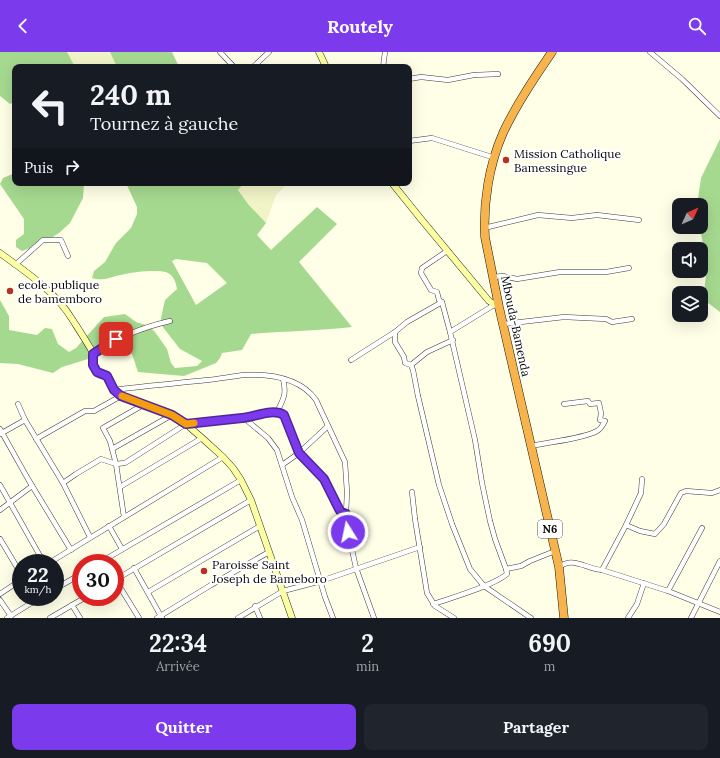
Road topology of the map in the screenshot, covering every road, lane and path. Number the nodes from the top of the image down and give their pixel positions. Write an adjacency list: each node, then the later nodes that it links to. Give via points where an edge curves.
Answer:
1 (220, 52): 7 (street)
2 (269, 52): 8 (street)
3 (319, 52): 9 (street)
4 (385, 52): 10 (street)
5 (552, 52): 15 (highway, Mbouda-Bamenda / N6, via 510,119)
6 (650, 52): 13 (street)
7 (231, 64)
8 (256, 64)
9 (325, 64)
10 (383, 64)
11 (498, 74): 12 (street, via 448,80)
12 (412, 78)
13 (720, 116)
14 (412, 141): 15 (street, via 432,138)
15 (494, 158): 18 (highway, Mbouda-Bamenda / N6, via 487,191)
16 (394, 186): 19 (street)
17 (639, 220): 18 (street, via 597,215 572,218 538,215)
18 (484, 228): 24 (highway, Mbouda-Bamenda / N6)
19 (447, 251): 25 (street, via 421,270 427,284 431,290 437,292); 26 (street)
20 (0, 253): 22 (street)
21 (68, 256): 22 (street, via 61,240 43,240)
22 (15, 264): 33 (street, via 59,301 73,319)
23 (629, 268): 24 (street, via 606,272 560,272 517,279)
24 (493, 277): 26 (highway, Mbouda-Bamenda / N6)
25 (442, 302): 30 (street); 31 (street)
26 (496, 306): 29 (highway, Mbouda-Bamenda / N6); 31 (street)
27 (632, 319): 29 (street, via 612,322 564,317)
28 (170, 321): 33 (street, via 132,332)
29 (503, 324): 51 (highway, Mbouda-Bamenda / N6)
30 (395, 332): 34 (street); 35 (street, via 395,342 405,363)
31 (450, 332): 32 (street)
32 (453, 340): 35 (street, via 422,355); 89 (street, via 490,521)
33 (93, 354): 37 (street, via 95,370 107,376)
34 (351, 360)
35 (411, 365): 95 (street, via 441,492 470,569)
36 (283, 379): 37 (street, via 246,375); 42 (street, via 284,401 279,408); 47 (street, via 295,382 311,394)
37 (114, 390): 38 (street)
38 (121, 396): 41 (street); 50 (street, via 94,411 85,410)
39 (18, 404): 45 (street)
40 (564, 404): 51 (street, via 588,401 590,404 599,403 600,420 605,421 604,425 591,434)
41 (143, 405): 43 (street); 52 (street, via 103,427)
42 (280, 413): 44 (street, via 258,414); 53 (street, via 287,419)
43 (172, 415): 46 (street); 52 (street)
44 (244, 418): 46 (street); 56 (street, via 271,441)
45 (25, 420): 48 (street); 50 (street)
46 (186, 424): 49 (street); 55 (street, via 130,460)
47 (328, 426): 53 (street); 68 (street, via 345,462)
48 (1, 432): 61 (street)
49 (202, 438): 54 (street); 62 (street)
50 (36, 439): 59 (street)
51 (531, 446): 79 (highway, Mbouda-Bamenda / N6)
52 (112, 449): 55 (street)
53 (299, 453): 56 (street); 68 (street, via 324,479 339,509)
54 (223, 457): 58 (street); 69 (street)
55 (116, 464): 59 (street, via 102,459); 62 (street)
56 (282, 465): 92 (street)
57 (642, 479): 70 (street, via 641,493)
58 (241, 480): 65 (street); 77 (street)
59 (63, 483): 74 (street)
60 (0, 485): 66 (street)
61 (32, 486): 66 (street); 78 (street)
62 (120, 487): 69 (street)
63 (720, 490): 70 (street, via 712,493 681,493 664,524 655,534)
64 (412, 492): 76 (street)
65 (252, 500): 72 (street); 87 (street)
66 (10, 502): 67 (street); 81 (street)
67 (0, 510)
68 (346, 514): 88 (street)
69 (124, 517): 71 (street)
70 (626, 525): 90 (street)
71 (109, 526): 74 (street); 77 (street)
72 (260, 526): 80 (street); 98 (street)
73 (702, 528): 97 (street)
74 (90, 537): 78 (street)
75 (0, 539): 84 (street)
76 (420, 547): 88 (street); 103 (street, via 425,586)
77 (122, 549): 83 (street)
78 (71, 550): 82 (street)
79 (555, 551): 86 (highway, Mbouda-Bamenda / N6); 89 (street, via 521,566)
80 (269, 552): 96 (street); 110 (street)
81 (39, 554)
82 (64, 554)
83 (115, 554)
84 (12, 559)
85 (720, 561): 102 (street)
86 (559, 567): 90 (street, via 565,563 575,562 594,570); 121 (highway, Mbouda-Bamenda / N6)
87 (134, 568): 91 (street); 98 (street)
88 (356, 568): 92 (street); 118 (street)
89 (506, 569): 95 (street, via 507,574 502,578)
90 (602, 570): 93 (street)
91 (124, 574)
92 (321, 581): 96 (street); 117 (street)
93 (644, 583): 97 (street); 122 (street, via 637,604)
94 (12, 586): 99 (street)
95 (484, 586): 103 (street); 120 (street)
96 (283, 591): 107 (street); 116 (street)
97 (668, 591): 102 (street)
98 (148, 592): 110 (street)
99 (0, 594)
100 (124, 594): 113 (street)
101 (0, 600): 109 (street)
102 (699, 603): 108 (street); 123 (street)
103 (433, 604): 119 (street)
104 (72, 605): 111 (street)
105 (27, 606): 109 (street)
106 (73, 606): 112 (street)
107 (255, 606): 114 (street); 115 (street)
108 (720, 612)
109 (9, 617)
110 (160, 617)
111 (50, 618)
112 (80, 618)
113 (139, 618)
114 (238, 618)
115 (260, 618)
116 (292, 618)
117 (334, 618)
118 (374, 618)
119 (454, 618)
120 (531, 618)
121 (564, 618)
122 (628, 618)
123 (691, 618)

